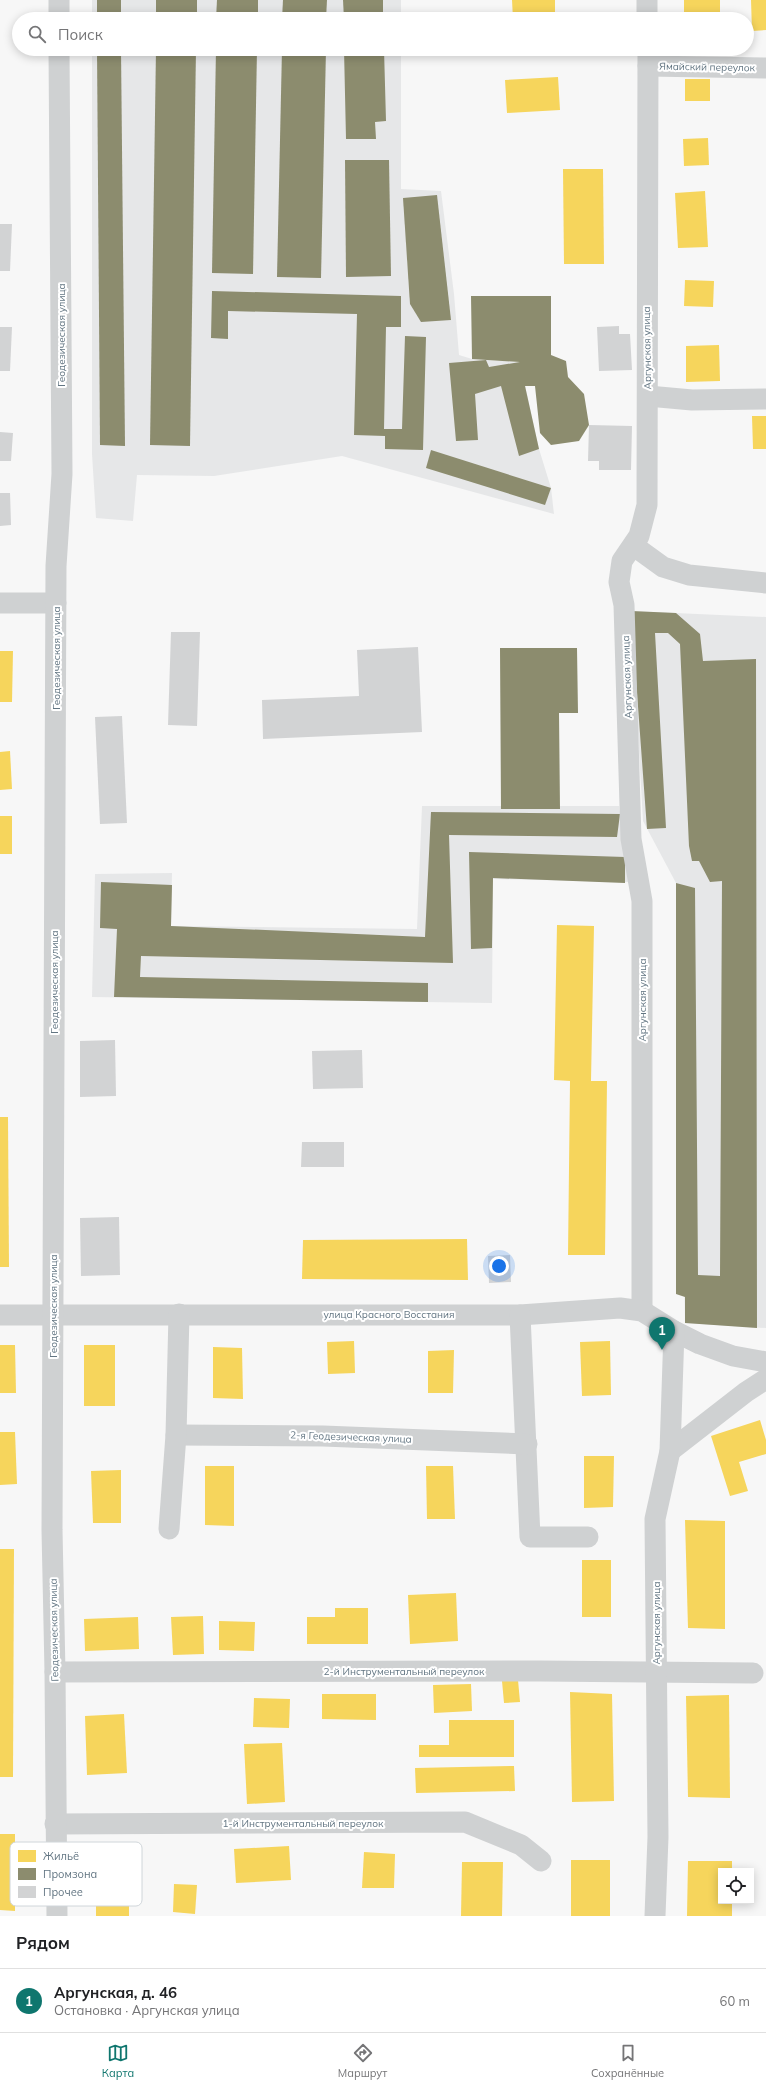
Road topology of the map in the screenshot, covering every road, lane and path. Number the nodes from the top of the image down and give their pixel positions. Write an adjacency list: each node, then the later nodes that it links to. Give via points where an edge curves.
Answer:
1 (59, 0): 3 (street)
2 (647, 0): 4 (street)
3 (59, 12)
4 (647, 12)
5 (59, 56): 13 (street, Геодезическая улица, via 62,474)
6 (648, 57): 7 (street, Ямайский переулок); 8 (street, Аргунская улица)
7 (766, 68)
8 (648, 396): 9 (street, via 692,400); 10 (street, Аргунская улица, via 647,505)
9 (766, 399)
10 (634, 546): 11 (street, via 662,567 689,575); 14 (street, Аргунская улица, via 622,561 619,582 624,605 631,839 642,901)
11 (766, 583)
12 (0, 603): 13 (street)
13 (56, 603): 18 (street, Геодезическая улица)
14 (642, 1311): 17 (street, улица Красного Восстания, via 620,1308); 19 (street, улица Красного Восстания)
15 (179, 1314): 17 (street, улица Красного Восстания); 18 (street, улица Красного Восстания); 22 (street)
16 (0, 1315): 18 (street, улица Красного Восстания)
17 (520, 1315): 23 (street)
18 (53, 1316): 28 (street, Геодезическая улица, via 52,1530)
19 (674, 1331): 20 (street, улица Красного Восстания, via 733,1356); 24 (street, Аргунская улица)
20 (766, 1362)
21 (766, 1379): 24 (street)
22 (176, 1435): 23 (street, 2-я Геодезическая улица, via 323,1436); 25 (street)
23 (527, 1444): 26 (street, via 530,1537)
24 (670, 1451): 27 (street, Аргунская улица, via 655,1519)
25 (170, 1529)
26 (588, 1537)
27 (656, 1671): 28 (street, 2-й Инструментальный переулок); 29 (street, 2-й Инструментальный переулок); 35 (street, Аргунская улица, via 658,1837)
28 (56, 1672): 30 (street, Геодезическая улица)
29 (753, 1673)
30 (55, 1824): 31 (street, Геодезическая улица); 32 (street, 1-й Инструментальный переулок, via 465,1822 521,1845)
31 (55, 1842)
32 (541, 1861)
33 (56, 1906): 34 (street, Геодезическая улица)
34 (56, 1916)
35 (655, 1916)

